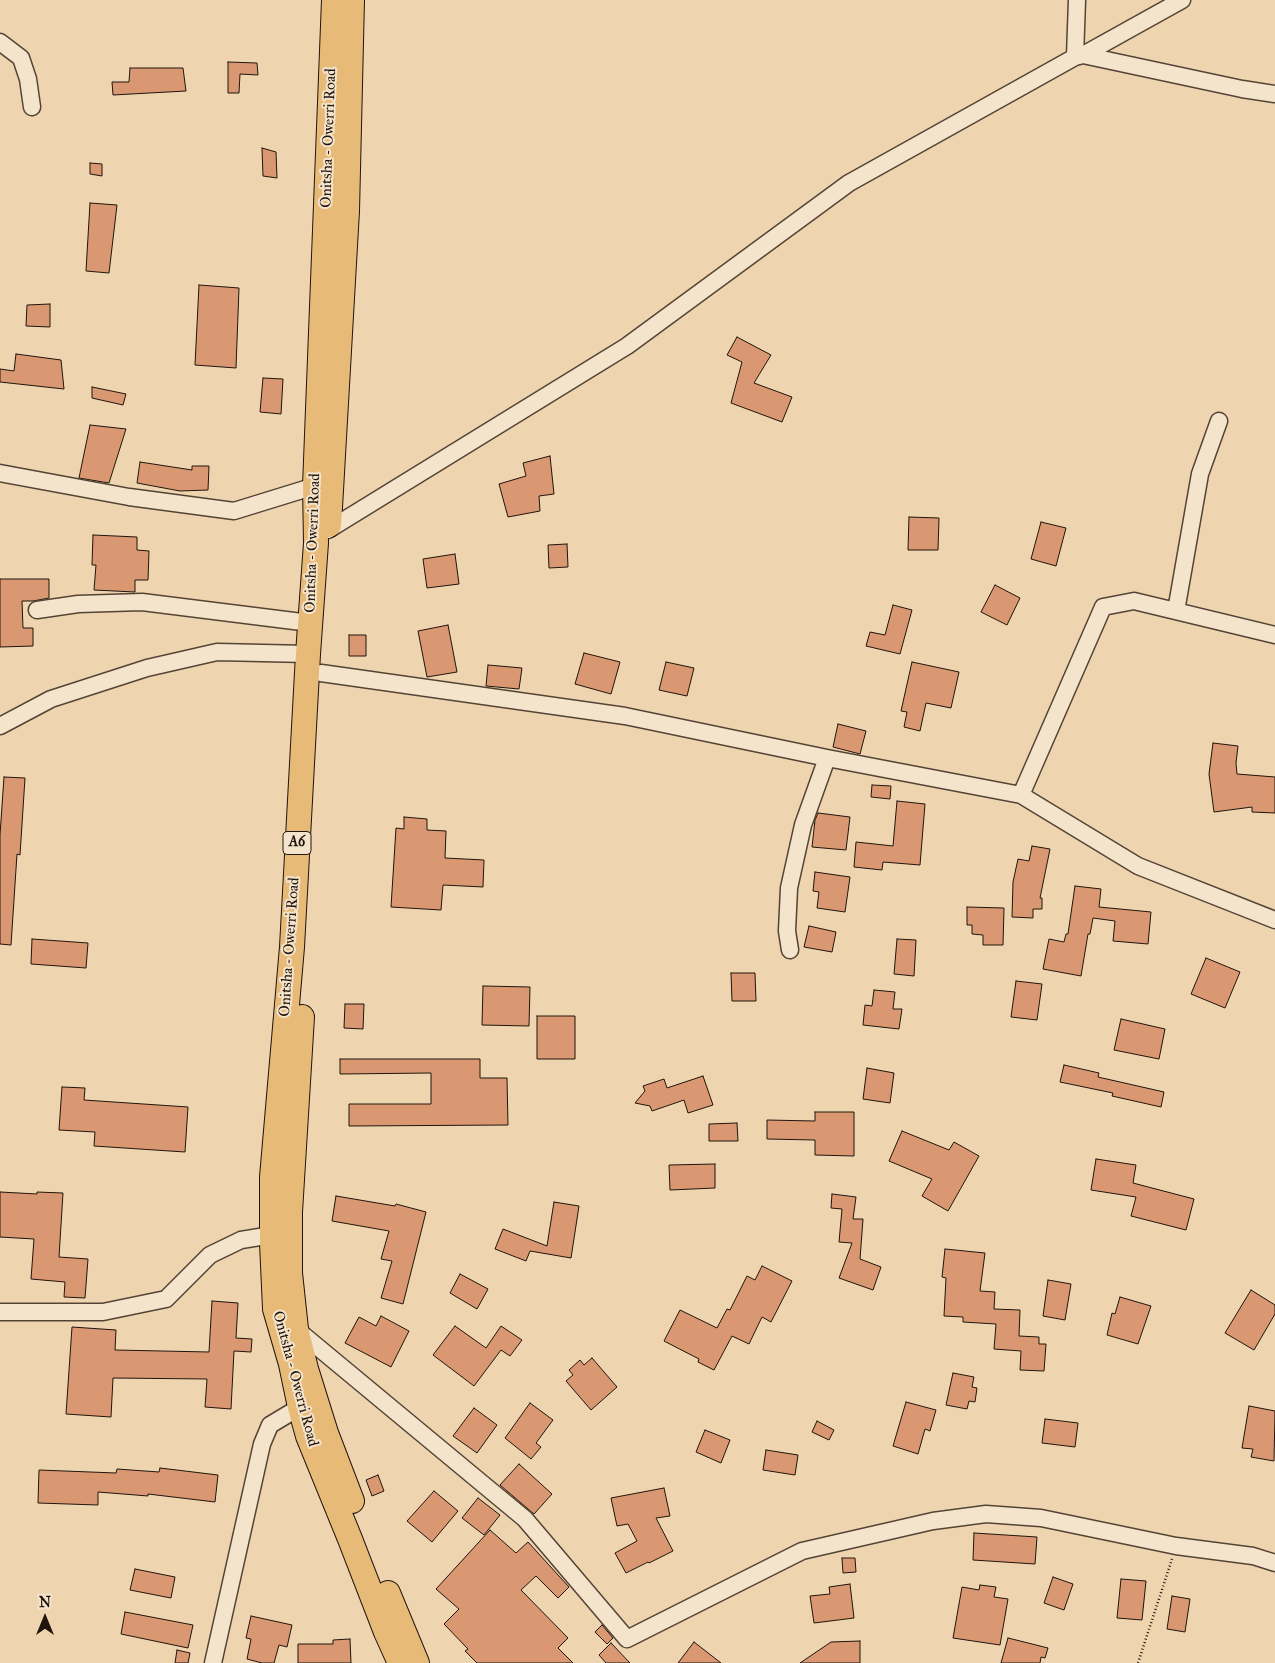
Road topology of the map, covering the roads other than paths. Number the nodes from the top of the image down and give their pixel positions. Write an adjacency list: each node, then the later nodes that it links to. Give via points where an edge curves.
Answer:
1 (334, 0): 11 (highway, Onitsha - Owerri Road / A6)
2 (352, 0): 12 (highway, Onitsha - Owerri Road / A6, via 347,211)
3 (1077, 0): 6 (street)
4 (1182, 0): 6 (street)
5 (0, 42): 8 (street, via 21,58)
6 (1079, 56): 7 (street); 12 (street, via 849,184 627,346)
7 (1275, 94)
8 (32, 107)
9 (1219, 421): 14 (street, via 1200,474)
10 (0, 473): 11 (street, via 129,497 234,511)
11 (315, 486): 15 (highway, Onitsha - Owerri Road / A6, via 316,543)
12 (328, 530): 18 (highway, Onitsha - Owerri Road / A6)
13 (37, 610): 15 (street, via 78,604 142,602)
14 (1176, 611): 16 (street); 21 (street, via 1134,601 1103,607)
15 (310, 623): 17 (highway, Onitsha - Owerri Road / A6)
16 (1275, 635)
17 (308, 654): 19 (street, via 217,652 147,668 51,700); 24 (highway, Onitsha - Owerri Road / A6, via 292,948 272,1177)
18 (321, 673): 20 (street, via 626,716); 26 (highway, Onitsha - Owerri Road / A6, via 290,1212 290,1273)
19 (0, 726)
20 (827, 758): 21 (street); 23 (street, via 803,824 789,888)
21 (1021, 795): 22 (street, via 1138,866)
22 (1275, 920)
23 (790, 950)
24 (272, 1234): 25 (street, via 241,1240 210,1255 166,1299 104,1312); 27 (highway, Onitsha - Owerri Road / A6, via 275,1309)
25 (0, 1312)
26 (296, 1329): 28 (street, via 525,1518 627,1639 802,1551 933,1521 986,1514 1041,1518 1176,1546 1253,1556); 31 (highway, Onitsha - Owerri Road / A6, via 326,1433 366,1541)
27 (300, 1407): 29 (street, via 270,1425 262,1444); 30 (highway, Onitsha - Owerri Road / A6, via 308,1436)
28 (1275, 1563)
29 (213, 1663)
30 (400, 1663)
31 (417, 1663)

